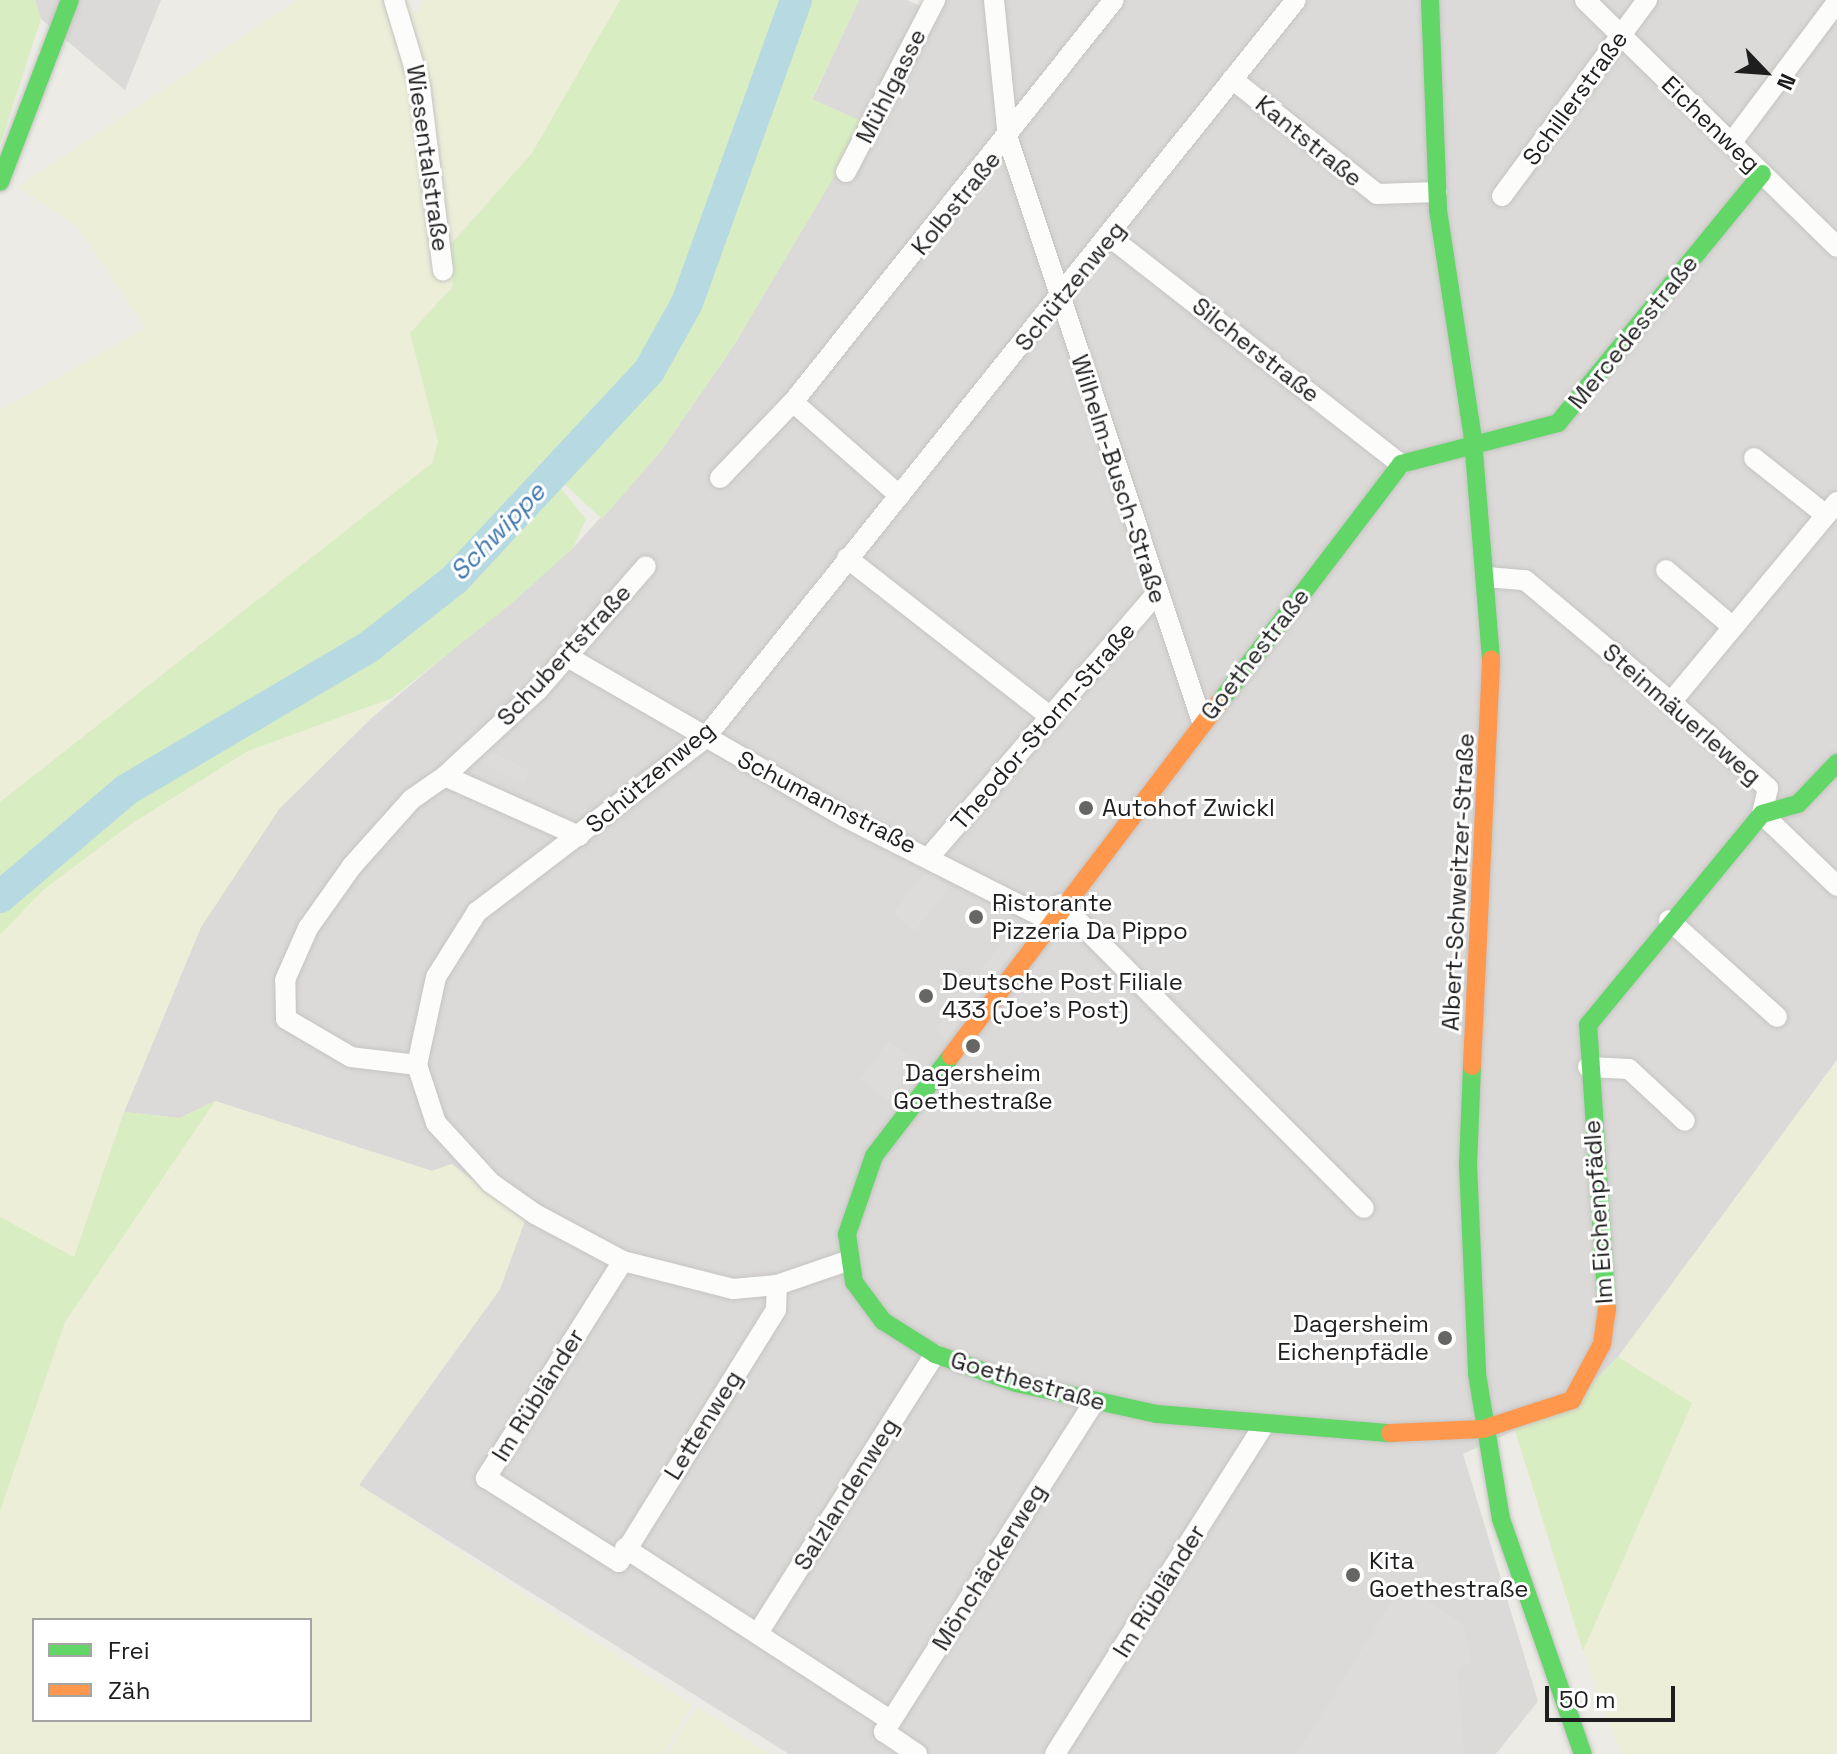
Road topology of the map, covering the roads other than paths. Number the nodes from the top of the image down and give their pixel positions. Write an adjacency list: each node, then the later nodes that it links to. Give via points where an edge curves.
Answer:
1 (70, 0): 17 (street)
2 (394, 0): 22 (street, Wiesentalstraße, via 420,86)
3 (935, 0): 15 (street, Mühlgasse)
4 (994, 0): 13 (street, Wilhelm-Busch-Straße)
5 (1114, 0): 13 (street, Kolbstraße)
6 (1296, 0): 12 (street, Schützenweg)
7 (1430, 0): 18 (street, Albert-Schweitzer-Straße)
8 (1585, 0): 11 (street, Eichenweg)
9 (1647, 0): 11 (street, Schillerstraße)
10 (1837, 2): 14 (street)
11 (1621, 37): 14 (street, Eichenweg); 19 (street, Schillerstraße)
12 (1232, 79): 18 (street, Kantstraße, via 1377,194); 20 (street, Schützenweg)
13 (1008, 139): 23 (street, Wilhelm-Busch-Straße); 24 (street, Kolbstraße)
14 (1732, 142): 16 (street, Eichenweg)
15 (846, 172)
16 (1762, 174): 21 (street, Eichenweg); 25 (street, Mercedesstraße, via 1558,423)
17 (0, 182)
18 (1437, 192): 25 (street, Albert-Schweitzer-Straße)
19 (1502, 196)
20 (1110, 237): 23 (street, Schützenweg); 27 (street, Silcherstraße)
21 (1837, 247)
22 (443, 271)
23 (1061, 298): 29 (street, Schützenweg); 35 (street, Wilhelm-Busch-Straße)
24 (793, 402): 28 (street, Kolbstraße); 29 (street)
25 (1473, 440): 27 (street); 34 (street, Albert-Schweitzer-Straße)
26 (1754, 458): 30 (street)
27 (1401, 464): 40 (street, Goethestraße)
28 (720, 478)
29 (900, 496): 31 (street, Schützenweg)
30 (1831, 509): 36 (street)
31 (847, 558): 39 (street); 41 (street, Schützenweg)
32 (646, 566): 37 (street, Schubertstraße)
33 (1666, 570): 36 (street)
34 (1487, 577): 38 (street, Steinmäuerleweg, via 1525,580); 61 (street, Albert-Schweitzer-Straße, via 1491,732 1468,1164)
35 (1155, 595): 39 (street, Theodor-Storm-Straße); 40 (street, Wilhelm-Busch-Straße)
36 (1733, 627): 38 (street)
37 (566, 656): 41 (street, Schumannstraße); 43 (street, Schubertstraße)
38 (1671, 702): 44 (street, Steinmäuerleweg, via 1768,788)
39 (1052, 718): 46 (street, Theodor-Storm-Straße)
40 (1202, 722): 48 (street, Goethestraße)
41 (705, 738): 45 (street, Schützenweg); 46 (street, Schumannstraße)
42 (1837, 763): 44 (street, via 1798,804)
43 (445, 776): 45 (street); 51 (street, Schubertstraße, via 412,799 352,866 308,928 285,980 286,1019 313,1039 351,1057)
44 (1762, 814): 47 (street, Steinmäuerleweg); 49 (street, Im Eichenpfädle)
45 (579, 836): 51 (street, Schützenweg, via 477,912 436,977)
46 (930, 856): 48 (street, Schumannstraße)
47 (1837, 886)
48 (1055, 912): 54 (street); 56 (street, Goethestraße, via 874,1156 851,1212)
49 (1669, 920): 50 (street); 52 (street, Im Eichenpfädle, via 1597,1004 1588,1025)
50 (1777, 1017)
51 (417, 1065): 55 (street, via 436,1123 458,1152 535,1214)
52 (1588, 1067): 53 (street, via 1629,1069); 61 (street, Im Eichenpfädle, via 1608,1300 1602,1344 1572,1400)
53 (1685, 1121)
54 (1364, 1208)
55 (623, 1261): 57 (street, via 733,1289); 62 (street, Im Rübländer, via 486,1478)
56 (847, 1261): 57 (street); 58 (street, Goethestraße, via 864,1300 883,1321)
57 (777, 1285): 62 (street, Lettenweg, via 776,1310)
58 (935, 1354): 59 (street, Goethestraße); 63 (street, Salzlandenweg)
59 (1094, 1402): 60 (street, Goethestraße); 64 (street, Mönchäckerweg)
60 (1262, 1428): 61 (street, Goethestraße, via 1342,1434); 66 (street, Im Rübländer)
61 (1483, 1429): 67 (street, Albert-Schweitzer-Straße, via 1518,1576)
62 (622, 1555): 63 (street, Im Rübländer)
63 (758, 1633): 64 (street, Im Rübländer)
64 (888, 1726): 65 (street, Im Rübländer)
65 (917, 1754)
66 (1055, 1754)
67 (1583, 1754)

